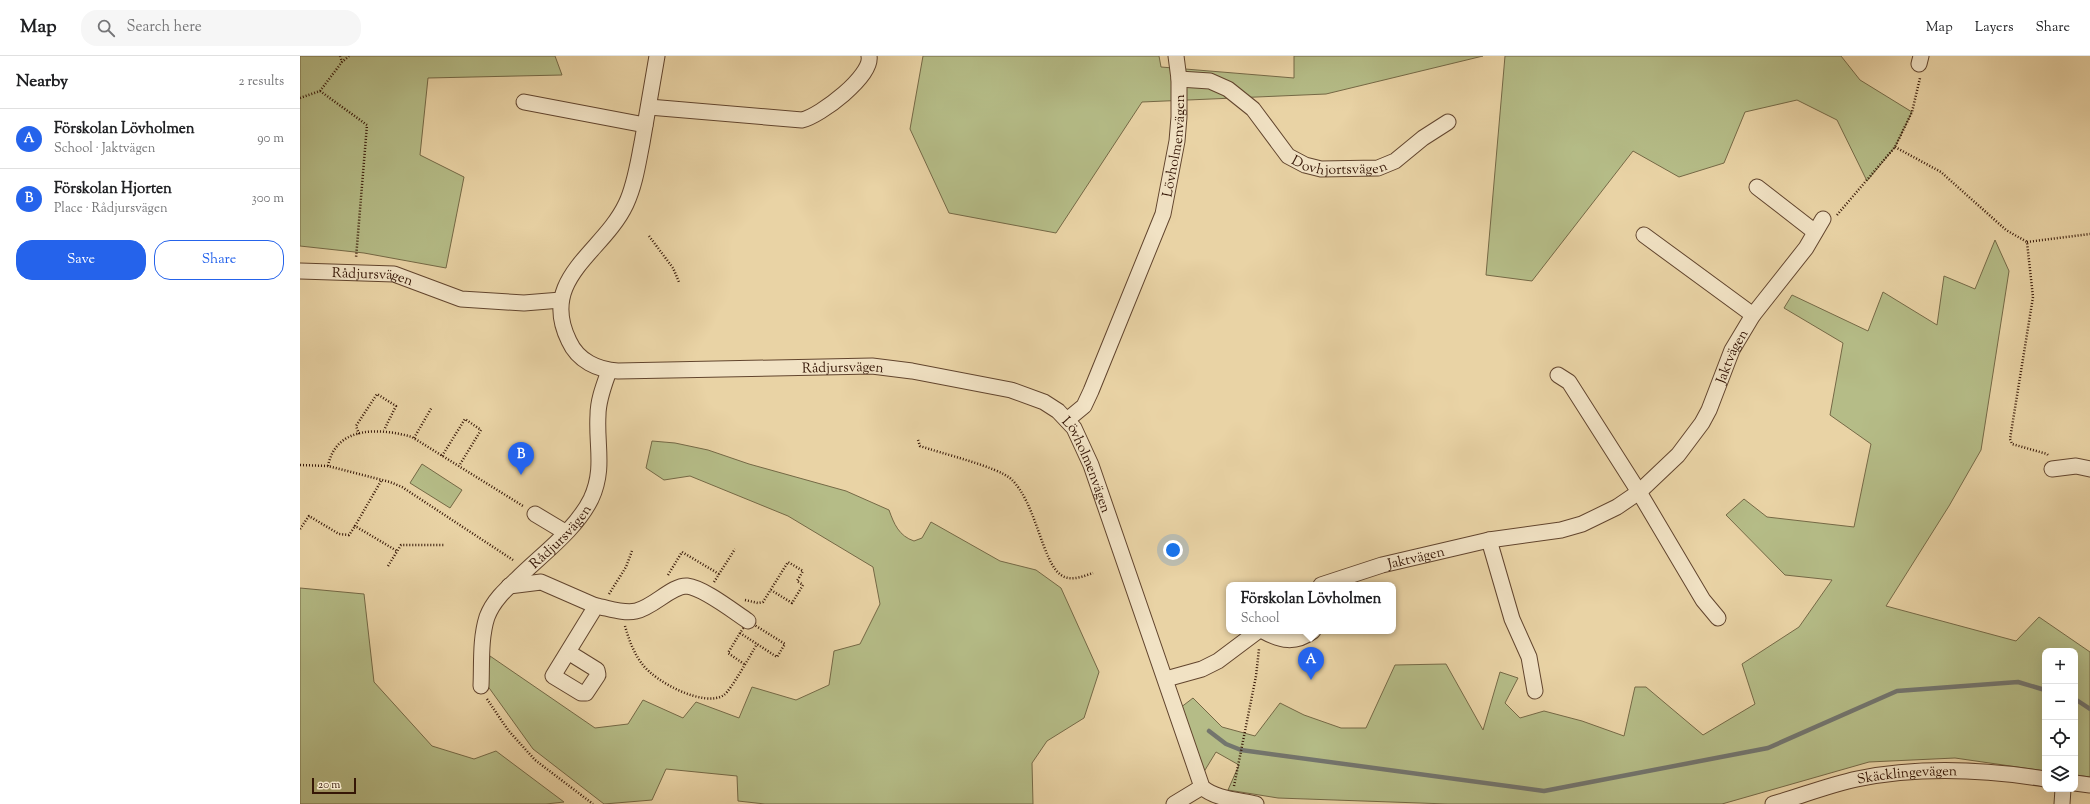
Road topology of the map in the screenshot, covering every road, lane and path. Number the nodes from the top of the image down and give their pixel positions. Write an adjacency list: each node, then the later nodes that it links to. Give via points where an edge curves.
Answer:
1 (340, 56): 7 (path)
2 (349, 56): 7 (path)
3 (657, 56): 12 (street, Rådjursvägen)
4 (869, 56): 12 (street, via 868,63 848,92 812,117 802,120)
5 (1176, 56): 8 (street, Lövholmenvägen)
6 (1920, 60): 15 (path, via 1921,76 1912,112)
7 (342, 62): 9 (path)
8 (1179, 79): 13 (street, Dovhjortsvägen, via 1210,81 1228,89 1252,109 1288,156 1305,165 1321,169 1378,168 1395,161); 30 (street, Lövholmenvägen, via 1177,141 1163,214 1091,391 1084,406)
9 (320, 91): 10 (path); 23 (path, via 367,125)
10 (300, 98)
11 (524, 102): 14 (street)
12 (649, 107): 14 (street, Rådjursvägen)
13 (1448, 122)
14 (645, 125): 25 (street, Rådjursvägen, via 635,180 626,204 614,224 570,276)
15 (1895, 147): 17 (path, via 1835,217); 21 (path, via 1941,172 2006,230)
16 (1757, 187): 17 (street)
17 (1819, 225): 26 (street, Jaktvägen, via 1806,248)
18 (2090, 234): 21 (path)
19 (1644, 235): 26 (street)
20 (649, 236): 24 (path, via 673,268)
21 (2027, 242): 39 (path, via 2033,297 2010,439 2012,444 2047,454)
22 (300, 271): 23 (street, Rådjursvägen)
23 (354, 274): 25 (street, Rådjursvägen, via 394,274 461,299 524,303)
24 (679, 282)
25 (561, 300): 27 (street, Rådjursvägen, via 562,325 574,351 594,366)
26 (1753, 315): 42 (street, Jaktvägen, via 1732,350 1702,423 1678,455)
27 (609, 371): 30 (street, Rådjursvägen, via 891,368 1019,393 1044,402); 46 (street, Rådjursvägen, via 598,410 599,475 592,497 582,515)
28 (1558, 375): 42 (street, via 1570,382)
29 (432, 407): 33 (path)
30 (1067, 420): 71 (street, Lövholmenvägen, via 1074,428 1091,465)
31 (384, 430): 32 (path); 32 (path, via 396,406 377,394 356,426); 33 (path)
32 (359, 434): 37 (path, via 346,438 338,446)
33 (414, 438): 35 (path)
34 (918, 440): 54 (path, via 920,446 997,471 1010,479 1030,506 1053,567 1062,576 1074,579)
35 (442, 456): 38 (path); 38 (path, via 465,419 481,430)
36 (300, 465): 37 (path)
37 (328, 466): 41 (path)
38 (459, 466): 43 (path)
39 (2052, 469): 40 (street, via 2076,466)
40 (2090, 469)
41 (382, 481): 44 (path); 52 (path, via 402,487)
42 (1639, 492): 47 (street, Jaktvägen, via 1617,507 1582,524 1540,534); 64 (street, via 1703,600)
43 (535, 514): 46 (street)
44 (355, 526): 45 (path, via 349,535 339,534 308,516); 50 (path)
45 (300, 529)
46 (565, 532): 57 (street, Rådjursvägen)
47 (1488, 540): 56 (street, Jaktvägen, via 1382,565); 73 (street, via 1512,619 1529,657)
48 (445, 545): 50 (path, via 401,545)
49 (735, 549): 55 (path)
50 (397, 551): 53 (path)
51 (632, 551): 61 (path, via 626,567)
52 (513, 560)
53 (388, 566)
54 (1093, 573)
55 (719, 574): 58 (path, via 682,552 666,578); 60 (path)
56 (1332, 582)
57 (510, 586): 61 (street, via 541,582); 72 (street, Rådjursvägen, via 496,599 487,617 482,642)
58 (672, 590): 60 (street, via 688,586); 63 (street, via 645,609 634,612)
59 (771, 590): 59 (path, via 788,562 803,571 797,581 803,585 792,603); 62 (path, via 763,602 744,600)
60 (706, 594): 62 (street)
61 (599, 606): 63 (street); 69 (street)
62 (726, 607): 65 (street)
63 (622, 610): 70 (path, via 627,633 636,655 644,667 673,688 704,699 716,699 725,694)
64 (1718, 618)
65 (744, 627): 68 (path); 68 (path, via 785,644 777,657); 70 (path, via 728,653)
66 (1308, 634): 67 (street, via 1290,641)
67 (1260, 635): 71 (street, via 1202,669); 79 (path, via 1256,676)
68 (757, 644): 70 (path)
69 (568, 652)
70 (744, 664)
71 (1166, 679): 77 (street, Lövholmenvägen)
72 (481, 686)
73 (1534, 691)
74 (2042, 779): 82 (street, Skäcklingevägen, via 2000,772 1928,770 1858,779)
75 (2078, 783): 76 (street)
76 (2090, 785)
77 (1202, 787): 79 (street, via 1207,792); 80 (street)
78 (2063, 792): 83 (street)
79 (1231, 798): 81 (street)
80 (1174, 804)
81 (1256, 804)
82 (1773, 804)
83 (2062, 804)

